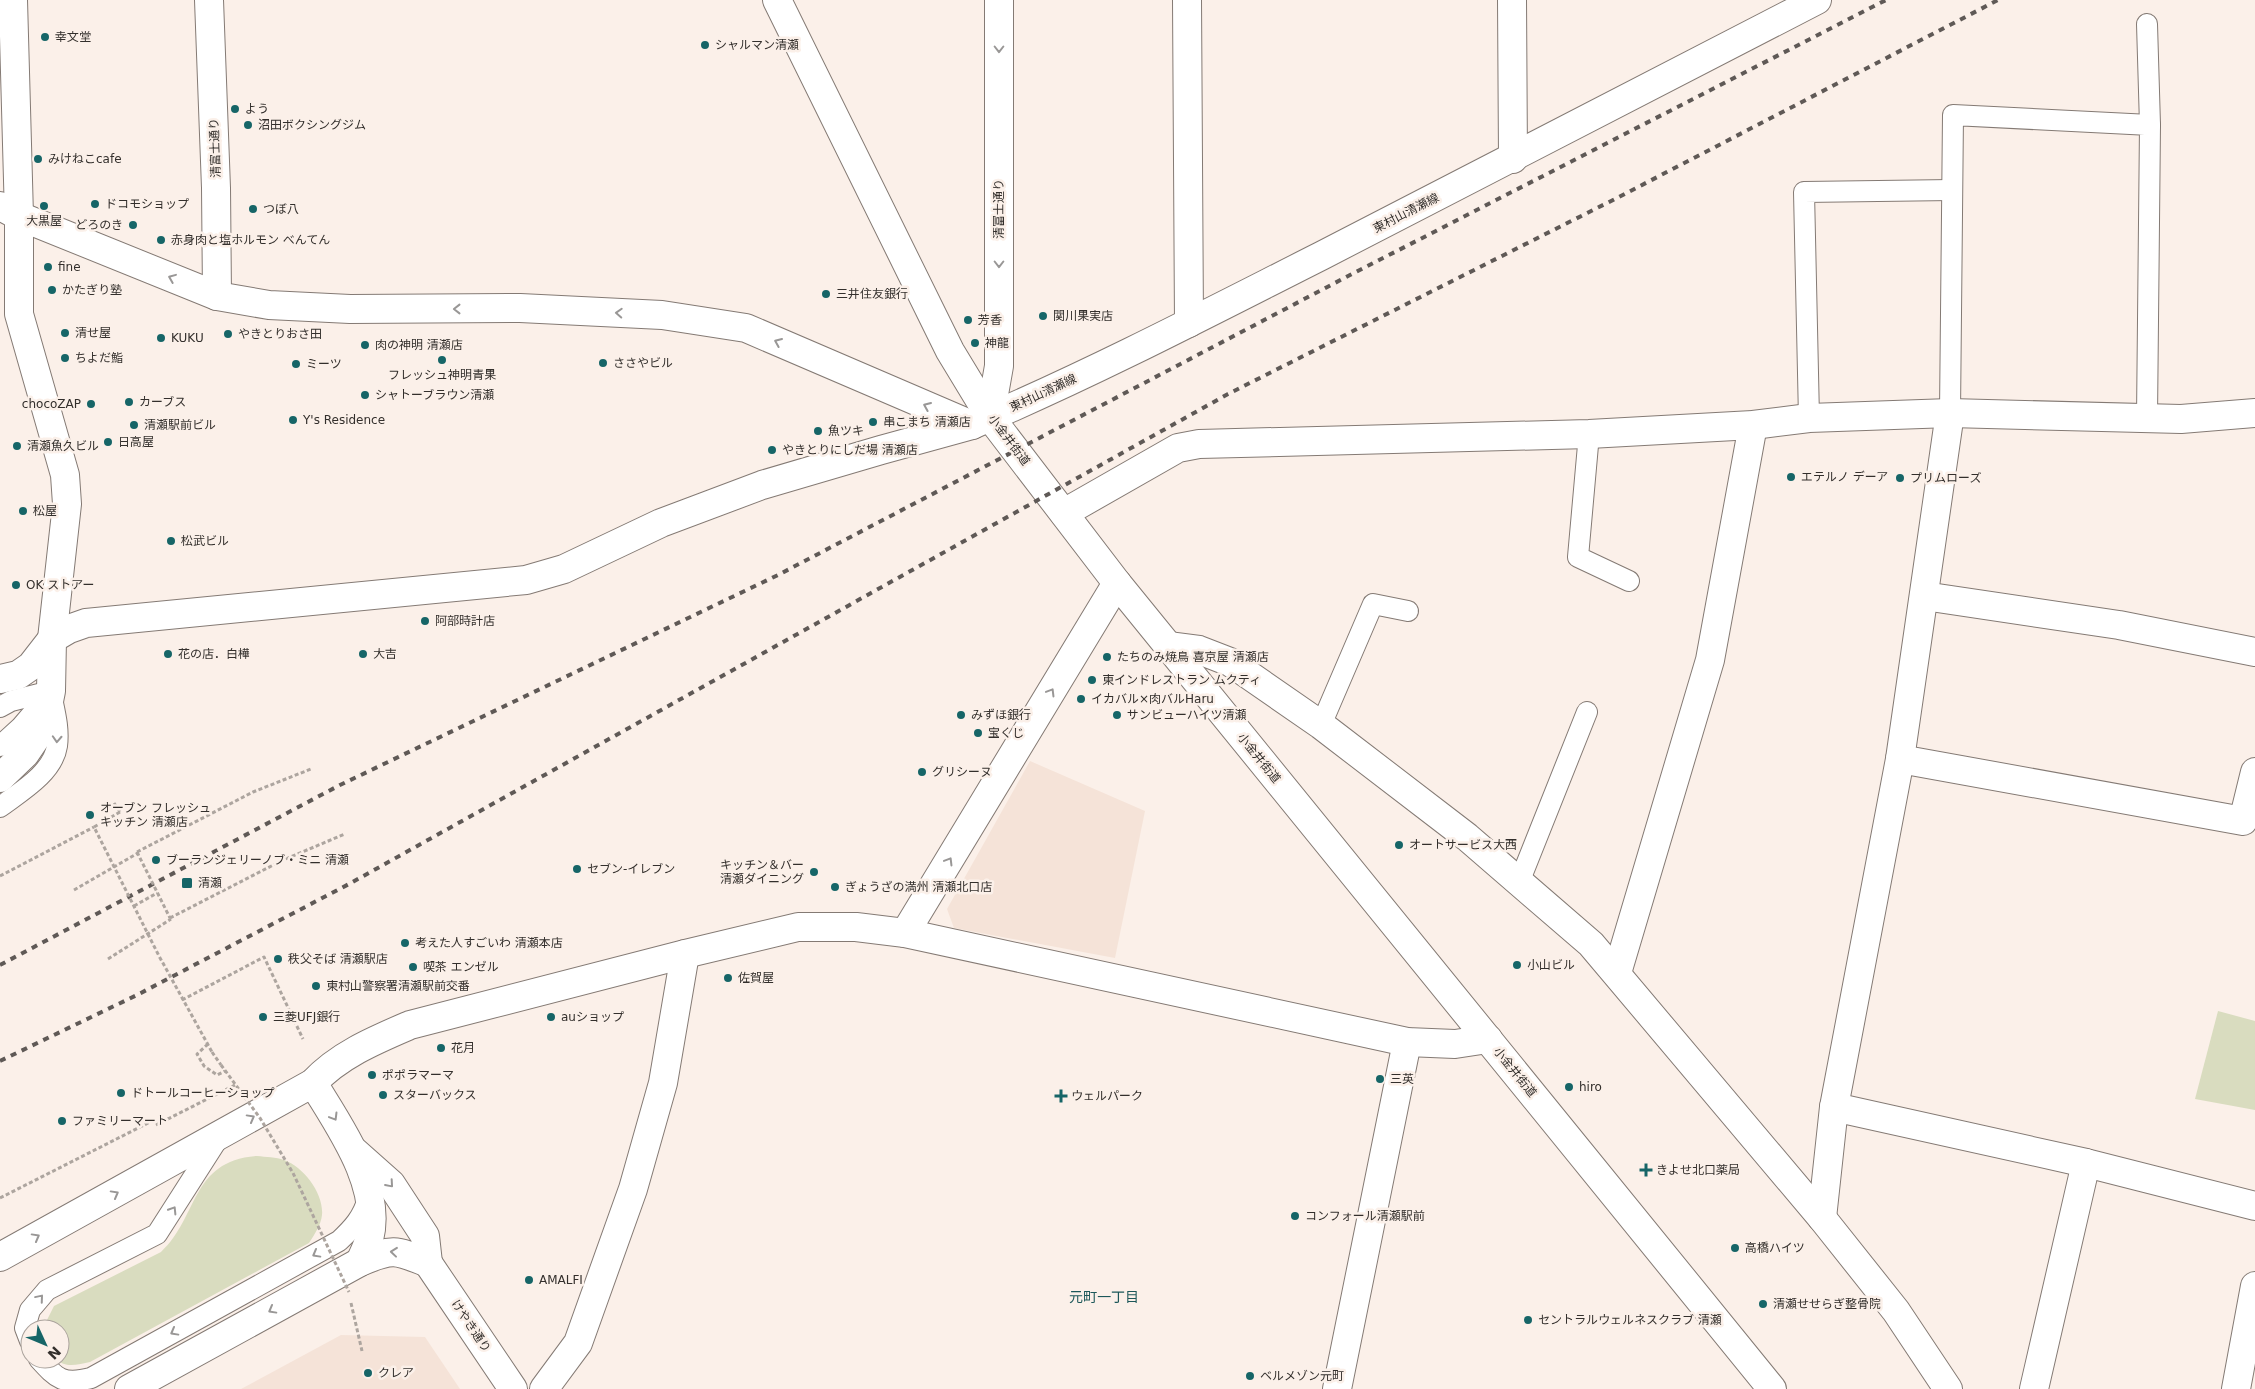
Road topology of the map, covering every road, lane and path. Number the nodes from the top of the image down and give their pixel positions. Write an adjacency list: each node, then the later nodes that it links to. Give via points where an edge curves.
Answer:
1 (13, 0): 12 (street)
2 (209, 0): 13 (street, 清富士通り)
3 (777, 0): 19 (street, 小金井街道, via 950,351)
4 (999, 0): 19 (street, 清富士通り, one-way to 19, via 1000,366)
5 (1187, 0): 14 (street)
6 (1512, 0): 10 (street)
7 (1817, 0): 10 (street, 東村山清瀬線)
8 (2147, 24): 9 (lane)
9 (2150, 124): 11 (lane, via 1953,115); 18 (lane)
10 (1513, 159): 14 (street, 東村山清瀬線)
11 (1952, 190): 15 (lane); 17 (lane, via 1804,192)
12 (10, 211): 13 (street, one-way to 12); 27 (street, via 19,314 65,475 67,504)
13 (217, 296): 19 (street, one-way to 13, via 746,328 662,315 520,308 350,309 269,305)
14 (1189, 323): 19 (street, 東村山清瀬線)
15 (1950, 413): 17 (street); 18 (street); 25 (street)
16 (2255, 413): 18 (street, via 2181,419)
17 (1809, 418): 20 (street)
18 (2147, 418)
19 (981, 421): 22 (street, 小金井街道); 27 (street, 東村山清瀬線, via 762,485 661,523 564,569 526,580 86,623)
20 (1753, 425): 21 (street); 54 (street, via 1710,660)
21 (1589, 434): 22 (street, via 1199,444 1178,448); 23 (lane, via 1578,557)
22 (1064, 513): 24 (street, 小金井街道)
23 (1629, 581)
24 (1117, 583): 28 (street, 小金井街道); 51 (street, one-way to 24)
25 (1924, 596): 29 (street, via 2119,625); 36 (street)
26 (1408, 611): 34 (lane, via 1373,604)
27 (52, 639): 30 (street, via 31,666 18,675); 31 (street)
28 (1168, 646): 34 (street, via 1199,650 1230,662); 57 (street, 小金井街道)
29 (2255, 652)
30 (0, 678)
31 (51, 691): 32 (lane); 35 (lane); 39 (street, via 44,726 25,754); 41 (lane, one-way to 41, via 58,731 57,748 49,766)
32 (0, 707)
33 (1587, 712): 46 (lane)
34 (1321, 725): 46 (street)
35 (0, 746)
36 (1900, 760): 38 (street, via 2243,821); 63 (street)
37 (311, 769): 44 (path, via 253,792)
38 (2255, 772)
39 (0, 778)
40 (114, 802): 42 (path, bridge, via 120,812)
41 (0, 807)
42 (94, 827): 45 (path); 49 (path, bridge)
43 (345, 834): 50 (path, via 283,860)
44 (152, 845): 47 (path); 48 (path, bridge, via 137,852)
45 (0, 876)
46 (1520, 880): 54 (street, via 1592,944)
47 (74, 890)
48 (157, 893): 49 (path); 50 (path, bridge, via 170,918)
49 (134, 906): 55 (path, bridge)
50 (182, 912): 53 (path)
51 (905, 932): 52 (street, via 856,927 798,927); 58 (street)
52 (684, 954): 61 (street, via 410,1025 343,1058); 83 (street, via 663,1083 633,1189 578,1343)
53 (108, 959)
54 (1617, 973): 72 (street)
55 (182, 1000): 56 (path, via 264,957); 59 (path, bridge)
56 (303, 1039)
57 (1488, 1039): 58 (street, via 1455,1044); 85 (street, 小金井街道)
58 (1407, 1042): 84 (street)
59 (208, 1044): 60 (path, bridge); 60 (path, via 198,1054 204,1066 217,1075)
60 (225, 1071): 62 (path, bridge)
61 (313, 1083): 66 (street, one-way to 61); 67 (street, one-way to 67)
62 (236, 1085): 65 (path); 79 (path, bridge, via 260,1118 297,1182 349,1292)
63 (1834, 1107): 68 (street); 72 (street)
64 (154, 1120): 70 (path)
65 (156, 1126)
66 (219, 1136): 74 (street, one-way to 66); 78 (lane, one-way to 66, via 30,1310 47,1290 157,1234)
67 (354, 1151): 69 (street); 76 (street, one-way to 76, via 391,1184 425,1236)
68 (2086, 1163): 71 (street); 87 (street)
69 (369, 1194): 73 (lane, via 364,1212 354,1228); 75 (street, via 372,1219 369,1240)
70 (0, 1198)
71 (2255, 1206)
72 (1822, 1218): 86 (street, via 1896,1311)
73 (339, 1241): 75 (lane); 80 (lane, one-way to 80, via 91,1378 72,1383 53,1375)
74 (0, 1257)
75 (360, 1262): 76 (street, one-way to 75, via 405,1254 385,1251); 81 (street, one-way to 81)
76 (428, 1264): 82 (street, けやき通り)
77 (2255, 1286): 88 (street)
78 (28, 1319)
79 (362, 1351)
80 (48, 1369)
81 (129, 1389)
82 (513, 1389)
83 (544, 1389)
84 (1336, 1389)
85 (1772, 1389)
86 (1948, 1389)
87 (2034, 1389)
88 (2236, 1389)

